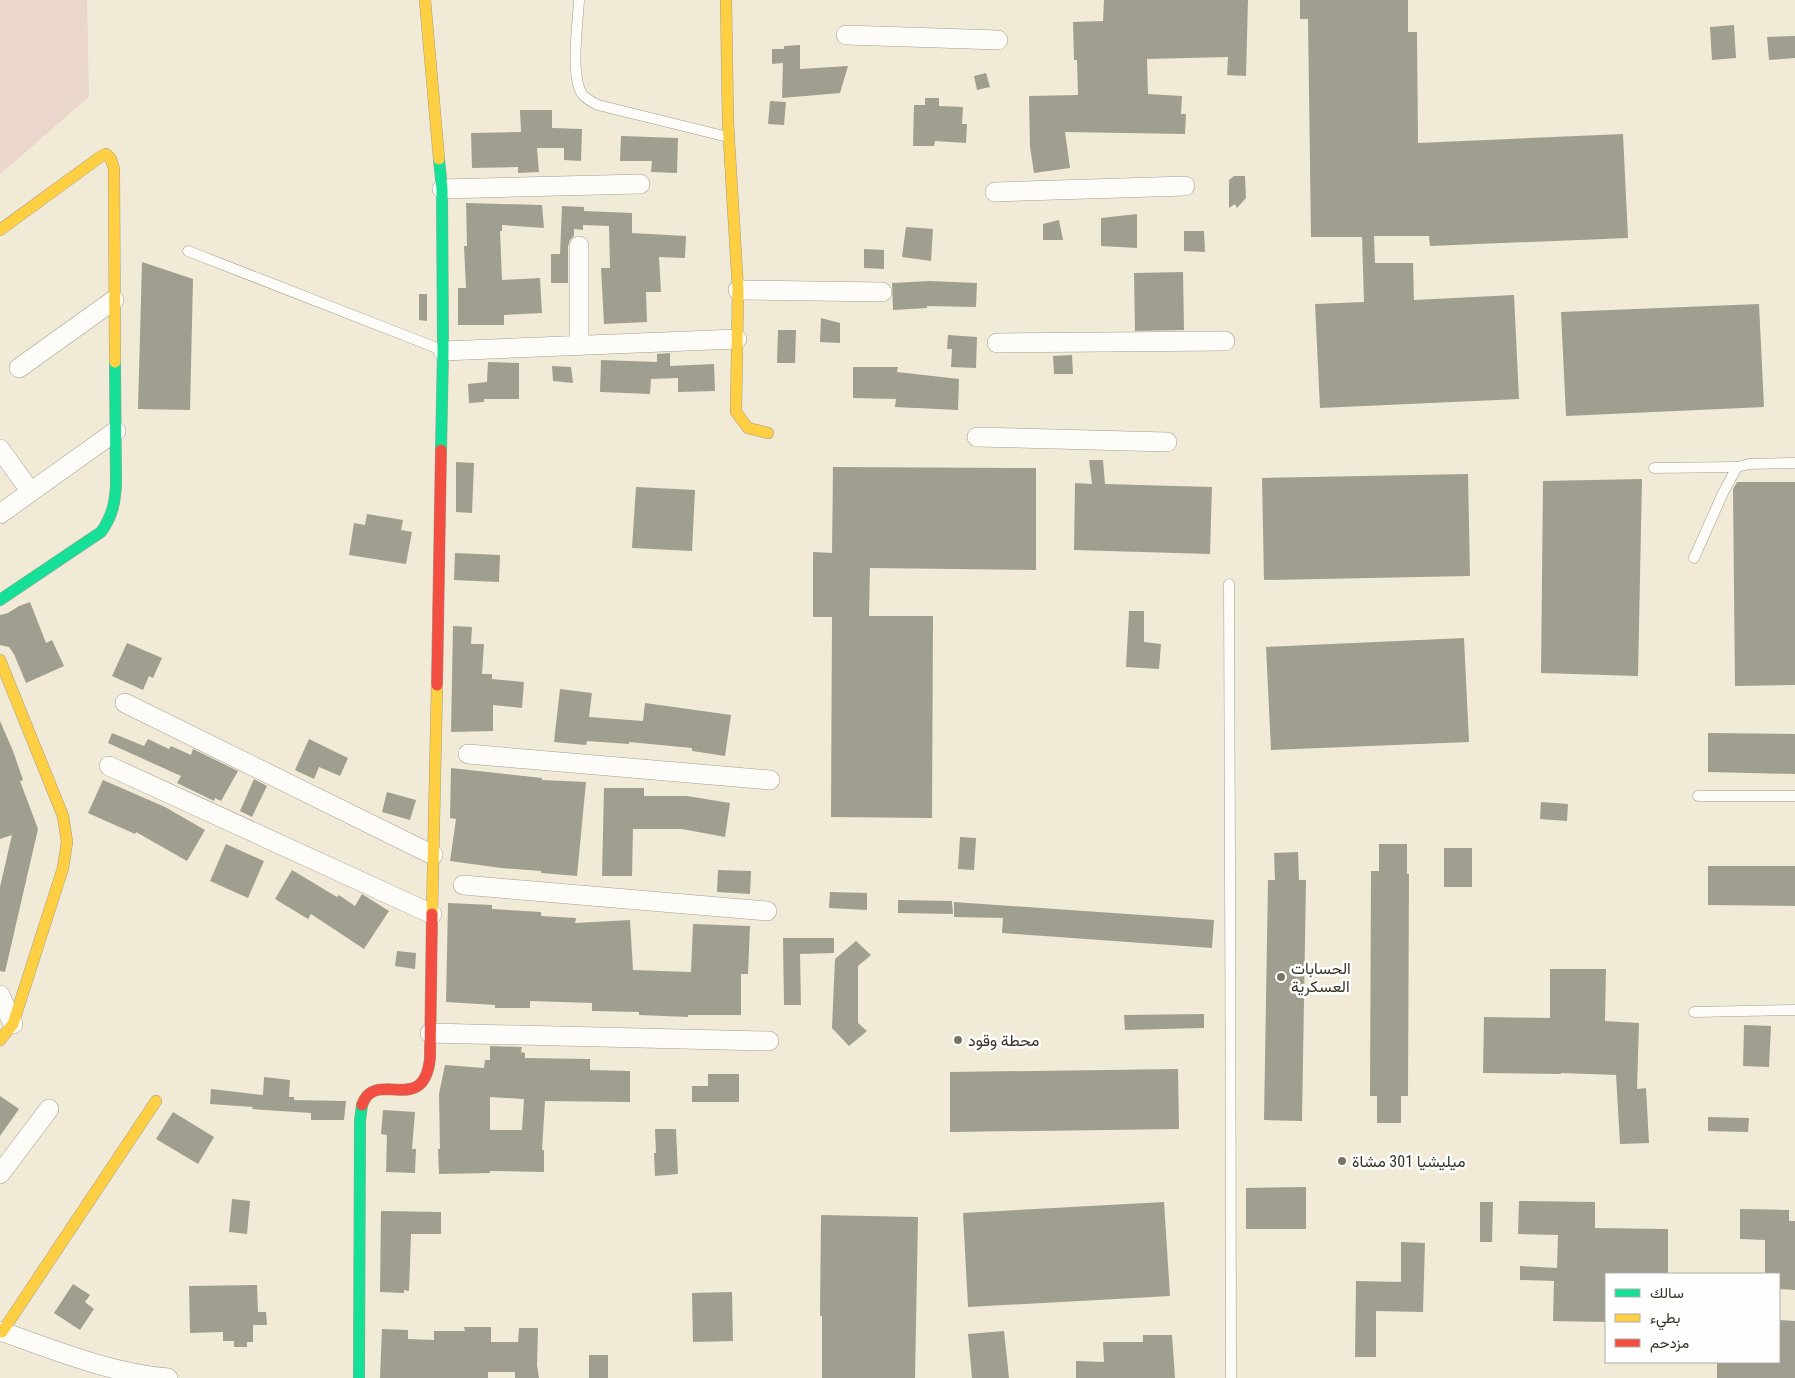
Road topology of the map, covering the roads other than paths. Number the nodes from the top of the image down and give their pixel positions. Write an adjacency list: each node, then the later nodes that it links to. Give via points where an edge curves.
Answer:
1 (425, 0): 9 (street)
2 (579, 0): 6 (lane, via 576,77 589,101)
3 (726, 0): 6 (street)
4 (846, 35): 5 (street)
5 (998, 40)
6 (729, 138): 14 (street)
7 (640, 184): 9 (street)
8 (1185, 186): 10 (street)
9 (442, 189): 21 (street)
10 (995, 192)
11 (0, 230): 16 (street, via 106,154 114,169)
12 (579, 246): 20 (street)
13 (188, 250): 21 (lane)
14 (738, 290): 15 (street); 17 (street)
15 (882, 292)
16 (114, 300): 22 (street); 23 (street)
17 (737, 339): 20 (street); 24 (street, via 736,412 749,431)
18 (1225, 341): 19 (street)
19 (996, 343)
20 (579, 345): 21 (street)
21 (443, 351): 43 (street)
22 (19, 368)
23 (116, 431): 31 (street); 35 (street, via 116,485 111,520 92,540)
24 (768, 433)
25 (977, 437): 26 (street)
26 (1167, 442)
27 (0, 449): 31 (street)
28 (1795, 464): 29 (lane)
29 (1737, 467): 30 (lane); 33 (lane)
30 (1654, 468)
31 (31, 492): 32 (street)
32 (0, 514)
33 (1694, 558)
34 (1230, 584): 60 (lane)
35 (0, 600)
36 (0, 660): 50 (street, via 68,835 63,868)
37 (124, 703): 43 (street)
38 (468, 754): 40 (street)
39 (109, 766): 46 (street)
40 (770, 780)
41 (1698, 796): 42 (lane)
42 (1795, 796)
43 (433, 855): 46 (street)
44 (463, 885): 45 (street)
45 (767, 911)
46 (432, 914): 51 (street)
47 (0, 995): 50 (street)
48 (1795, 1010): 49 (lane)
49 (1694, 1012)
50 (13, 1024): 52 (street)
51 (430, 1033): 53 (street); 59 (street, via 424,1083 412,1089 377,1090 363,1101 360,1121)
52 (0, 1040)
53 (768, 1041)
54 (156, 1101): 57 (street)
55 (49, 1109): 56 (street)
56 (0, 1174)
57 (1, 1332): 58 (street, via 104,1366)
58 (168, 1378)
59 (359, 1378)
60 (1231, 1378)

